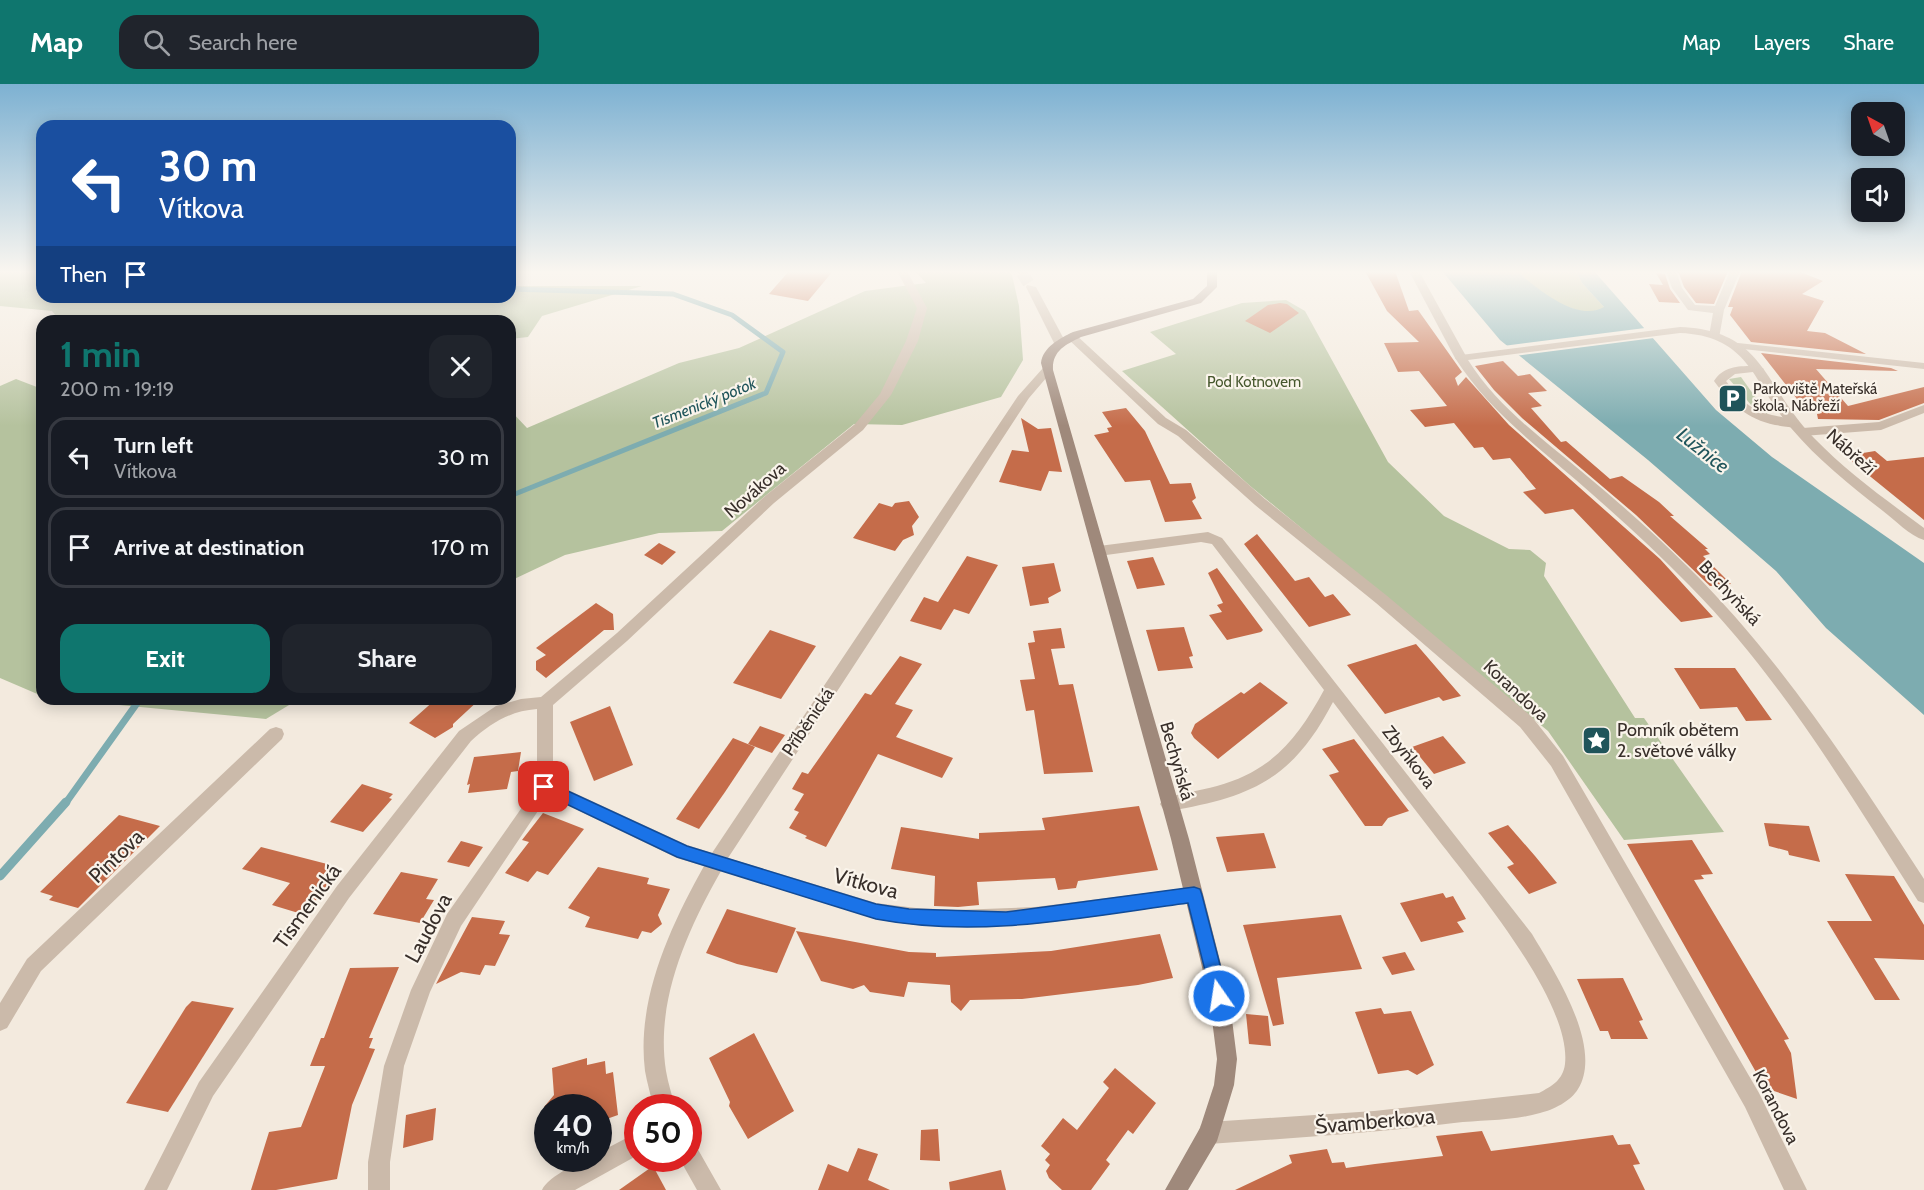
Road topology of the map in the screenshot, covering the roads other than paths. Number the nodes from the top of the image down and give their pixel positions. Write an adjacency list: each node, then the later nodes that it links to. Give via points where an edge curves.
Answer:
1 (917, 323): 18 (street, Novákova, via 885,395 859,427 768,500 622,637)
2 (1055, 323): 7 (street, Korandova)
3 (1122, 323): 7 (main road)
4 (1442, 323): 9 (street, Bechyňská)
5 (1717, 323): 6 (street)
6 (1715, 336): 8 (street, Nábřeží); 9 (street, Nábřeží, via 1680,330)
7 (1066, 339): 12 (main road, via 1048,355); 36 (street, Korandova, via 1526,722 1569,781 1752,1100)
8 (1738, 346): 10 (street); 11 (street, Nábřeží)
9 (1461, 358): 24 (street, Bechyňská, via 1481,387 1509,415 1640,528 1713,600 1762,656 1810,718)
10 (1924, 366)
11 (1758, 369): 14 (street, Nábřeží); 14 (street, via 1731,371 1720,381 1744,411)
12 (1047, 370): 16 (main road, Bechyňská); 22 (street, Příběnická, via 1026,394)
13 (1924, 409): 14 (street, via 1881,426)
14 (1799, 428): 15 (street, Nábřeží, via 1884,505)
15 (1924, 535)
16 (1099, 551): 17 (street, Zbyňkova, via 1213,538); 21 (main road, Bechyňská)
17 (1332, 689): 21 (street, via 1311,728 1282,761 1239,787); 27 (street, Zbyňkova, via 1516,927 1548,977 1571,1039 1575,1068 1568,1086)
18 (545, 703): 20 (street); 31 (street, Tismenická, via 504,708 465,736 344,892 206,1089)
19 (276, 734): 25 (street, Pintova, via 34,965)
20 (544, 787): 22 (street, Vítkova, via 683,852); 32 (street, Laudova, via 454,921 422,990 394,1066 379,1162)
21 (1169, 804): 23 (main road, Bechyňská)
22 (716, 862): 23 (street, Vítkova, via 876,911 945,920 1006,920); 26 (street, Příběnická, via 675,948 658,1004 655,1033)
23 (1194, 895): 28 (main road, Bechyňská, via 1219,996 1227,1059 1224,1085)
24 (1924, 895)
25 (0, 1021)
26 (661, 1094)
27 (1540, 1103): 28 (street, Švamberkova, via 1374,1122)
28 (1209, 1134): 35 (main road, Bechyňská)
29 (624, 1151): 33 (street)
30 (699, 1172): 34 (street)
31 (155, 1190)
32 (379, 1190)
33 (553, 1190)
34 (710, 1190)
35 (1176, 1190)
36 (1796, 1190)

